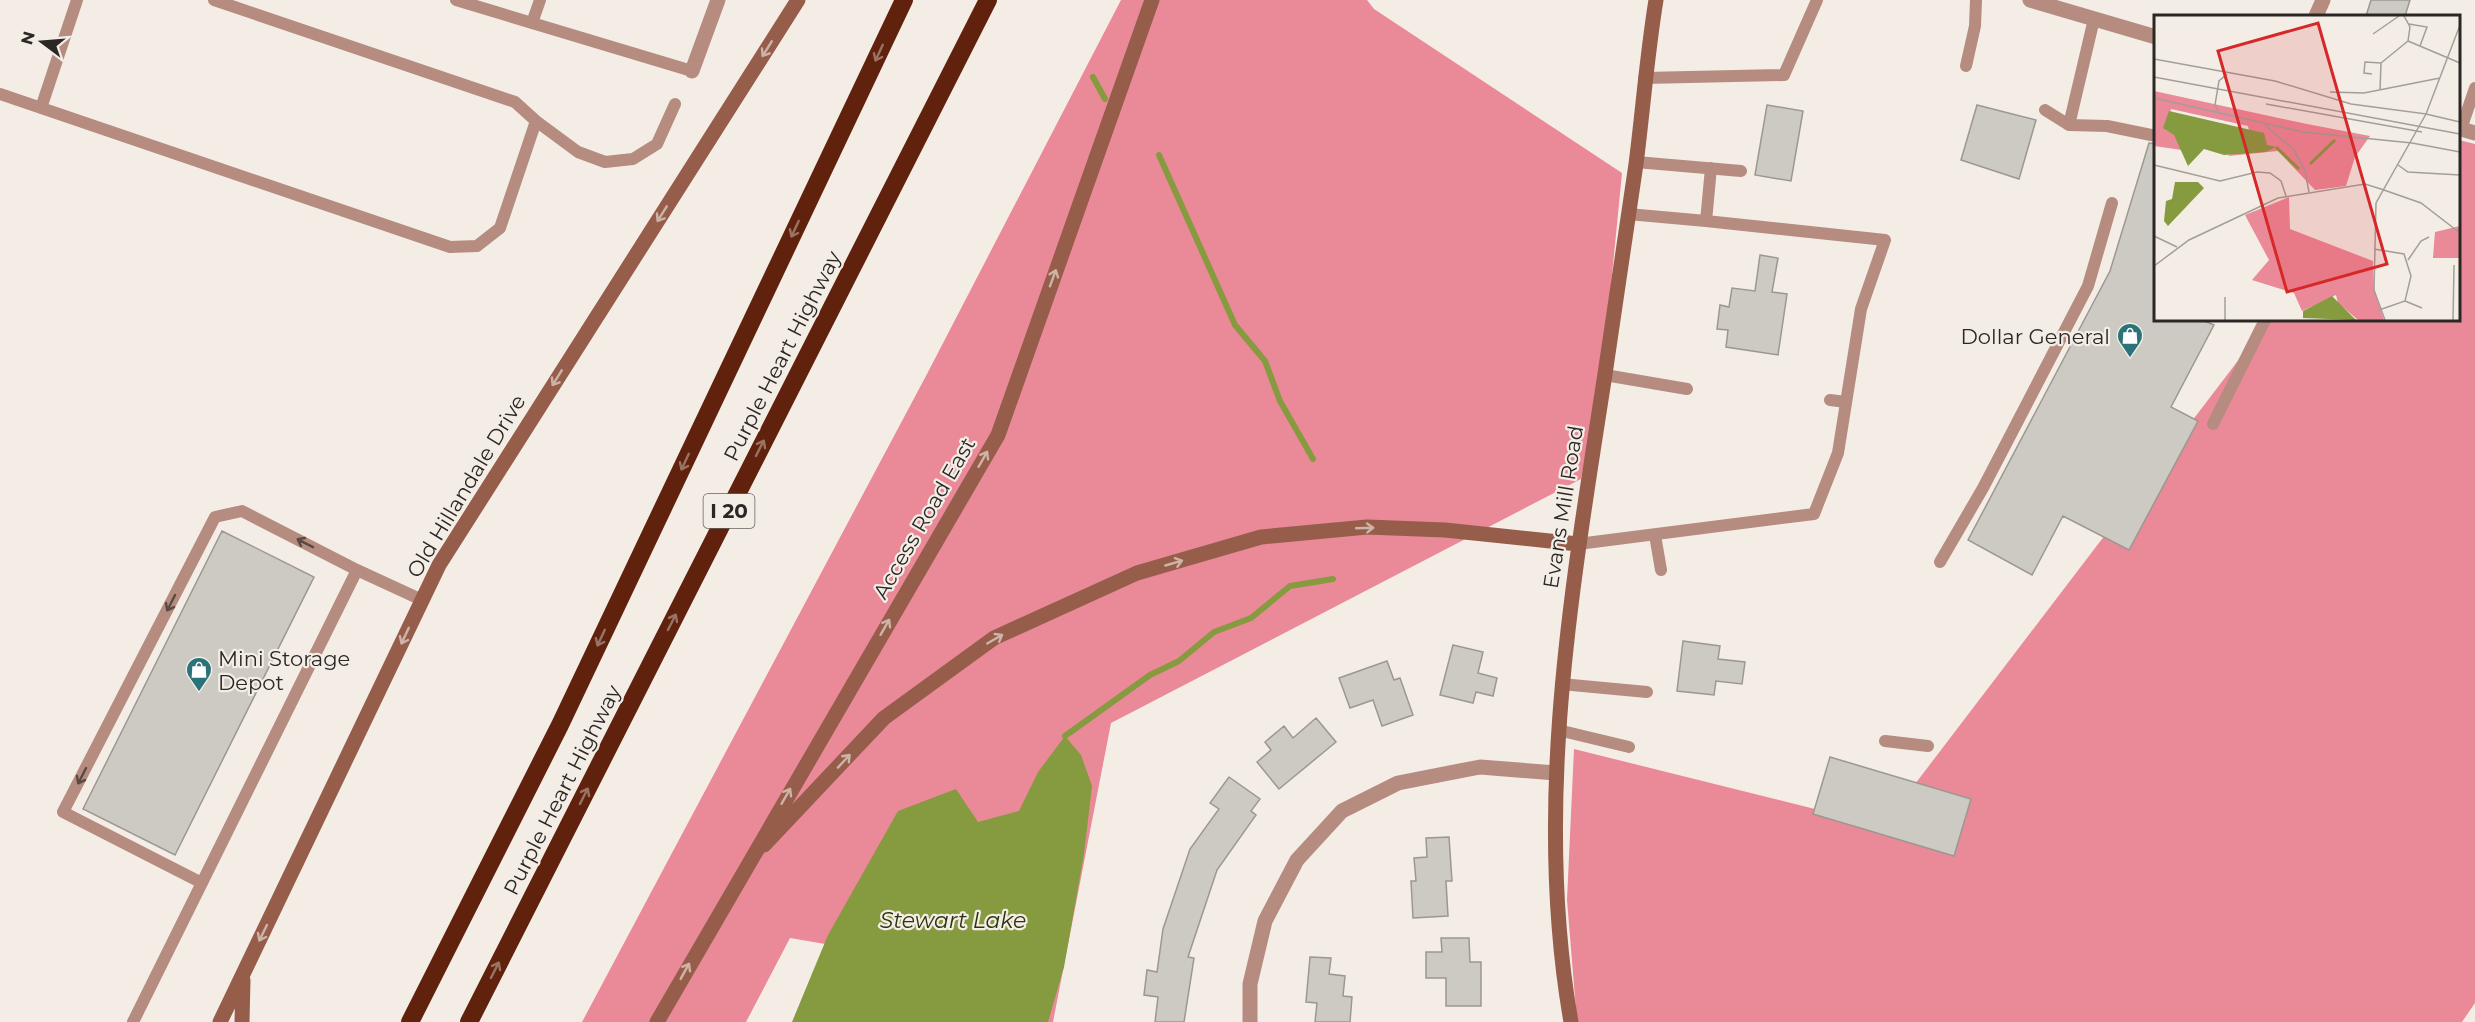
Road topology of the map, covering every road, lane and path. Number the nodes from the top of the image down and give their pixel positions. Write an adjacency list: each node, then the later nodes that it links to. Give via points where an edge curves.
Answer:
1 (77, 0): 25 (lane)
2 (214, 0): 27 (lane, via 514,102)
3 (456, 0): 17 (lane)
4 (540, 0): 17 (lane)
5 (718, 0): 20 (street)
6 (798, 0): 48 (main road, Old Hillandale Drive, one-way to 48, via 445,555)
7 (904, 0): 62 (highway, Purple Heart Highway / I 20, one-way to 62, via 560,725)
8 (988, 0): 63 (highway, Purple Heart Highway / I 20, one-way to 8)
9 (1152, 0): 56 (main road, Access Road East, one-way to 9, via 998,435)
10 (1656, 0): 21 (main road, Evans Mill Road)
11 (1817, 0): 21 (lane, via 1784,75)
12 (1976, 0): 19 (lane)
13 (2030, 0): 16 (street)
14 (2323, 0): 15 (street)
15 (2316, 15)
16 (2094, 19): 18 (street); 28 (lane)
17 (532, 23): 20 (lane)
18 (2154, 36)
19 (1966, 66)
20 (692, 71)
21 (1644, 78): 31 (main road, Evans Mill Road)
22 (2475, 88): 29 (lane)
23 (0, 94): 25 (lane)
24 (675, 104): 27 (lane, via 657,144 633,159 605,162 578,152)
25 (41, 108): 27 (lane, via 450,248 477,246 500,228)
26 (2044, 110): 28 (lane)
27 (536, 121)
28 (2069, 125): 30 (lane, via 2107,126)
29 (2465, 130)
30 (2154, 136)
31 (1636, 162): 32 (lane); 35 (main road, Evans Mill Road)
32 (1711, 168): 33 (lane); 36 (lane)
33 (1741, 171)
34 (2112, 203): 45 (lane, via 2088,286)
35 (1628, 214): 36 (lane); 38 (main road, Evans Mill Road)
36 (1706, 221): 41 (lane, via 1885,240 1861,309)
37 (2264, 321): 42 (lane)
38 (1605, 375): 39 (lane); 44 (main road, Evans Mill Road)
39 (1687, 389)
40 (1830, 400): 41 (lane)
41 (1846, 402): 43 (lane, via 1838,453 1814,514)
42 (2213, 424)
43 (1655, 535): 44 (lane); 47 (lane)
44 (1578, 544): 49 (main road, Evans Mill Road); 56 (main road, one-way to 44, via 884,718 994,638 1137,573 1261,537 1367,527 1445,530)
45 (1940, 562)
46 (357, 570): 48 (lane); 57 (lane); 57 (lane, one-way to 57, via 242,511 215,517 63,812)
47 (1661, 570)
48 (422, 600): 58 (main road, Old Hillandale Drive, one-way to 58)
49 (1560, 684): 50 (lane); 51 (main road, Evans Mill Road)
50 (1647, 692)
51 (1558, 730): 54 (lane); 55 (main road, Evans Mill Road)
52 (1885, 741): 53 (lane)
53 (1928, 746)
54 (1629, 747)
55 (1556, 773): 65 (street, via 1480,767 1398,783 1342,811 1297,860 1265,921 1250,984); 66 (main road, Evans Mill Road, via 1556,862 1564,981)
56 (746, 864): 64 (main road, Access Road East, one-way to 56)
57 (202, 883): 59 (lane)
58 (243, 974): 60 (main road, Old Hillandale Drive); 61 (main road)
59 (133, 1022)
60 (220, 1022)
61 (242, 1022)
62 (410, 1022)
63 (469, 1022)
64 (657, 1022)
65 (1250, 1022)
66 (1571, 1022)

